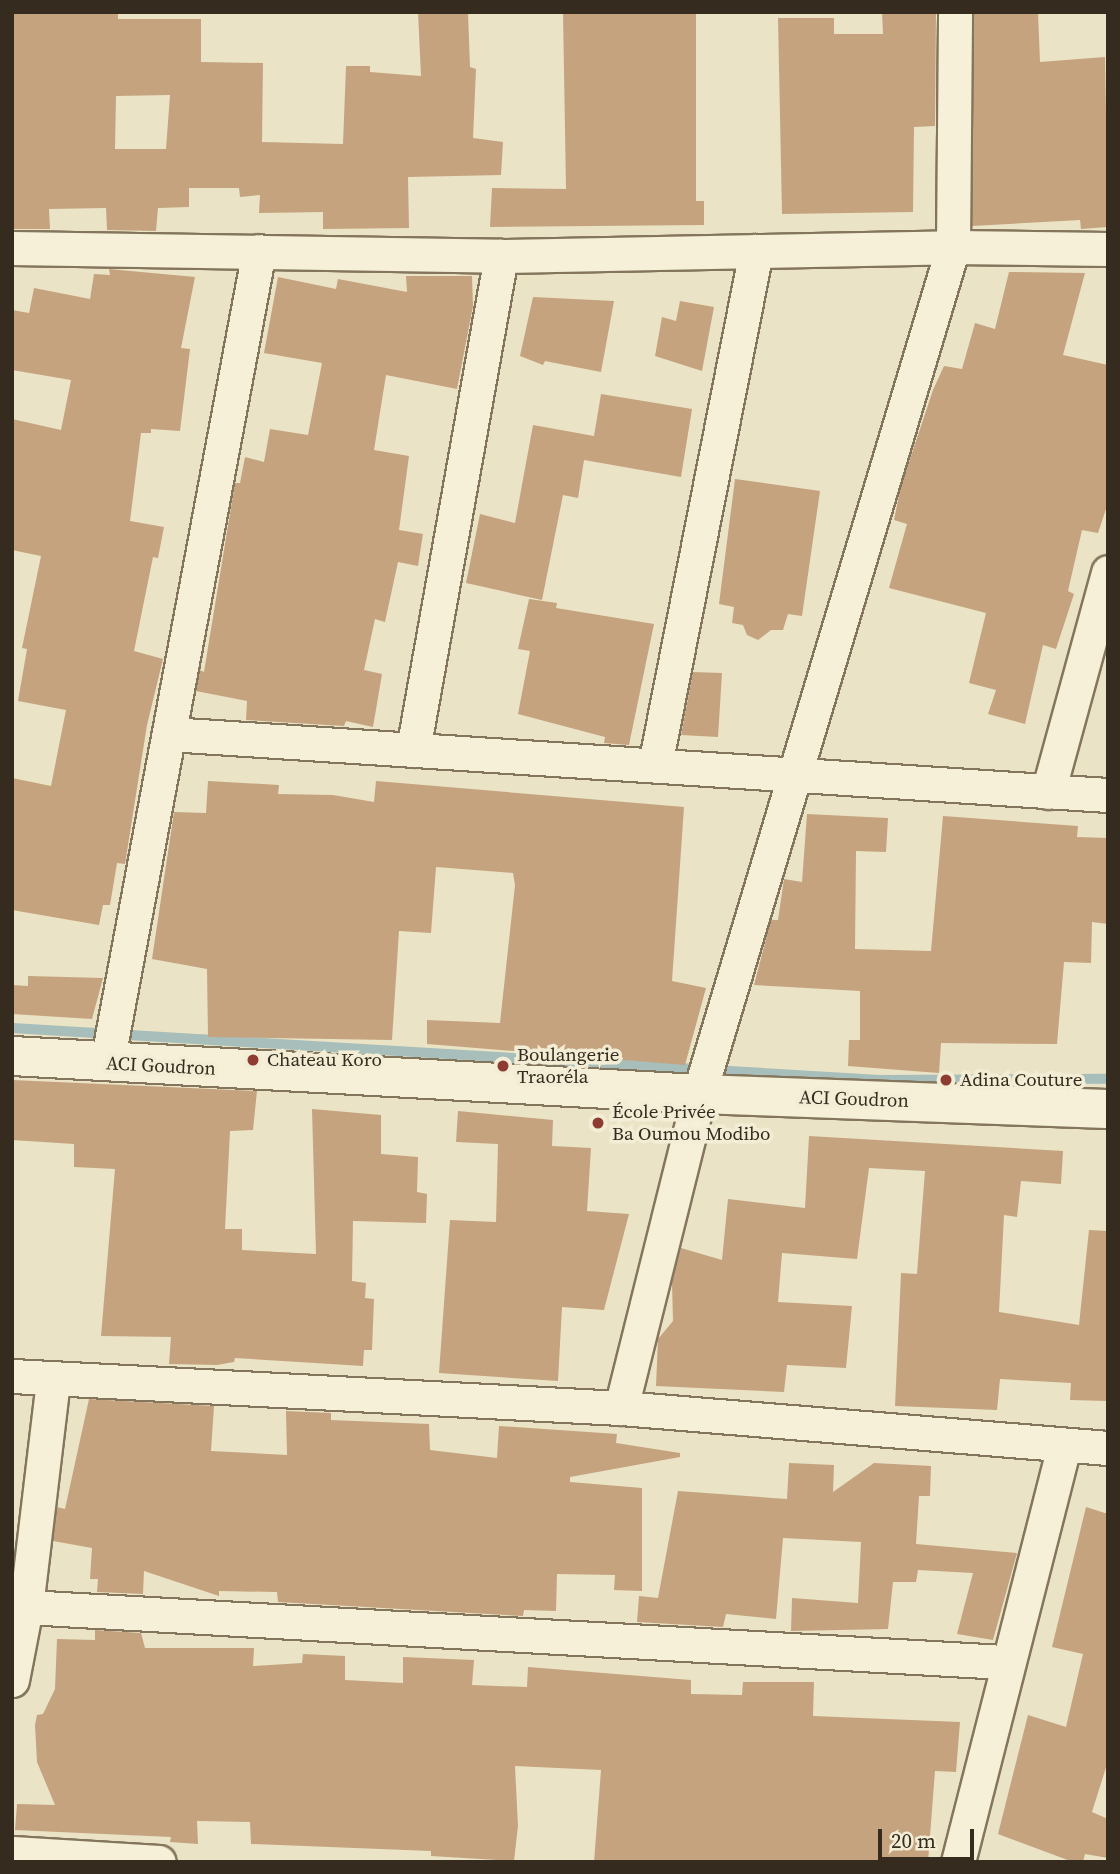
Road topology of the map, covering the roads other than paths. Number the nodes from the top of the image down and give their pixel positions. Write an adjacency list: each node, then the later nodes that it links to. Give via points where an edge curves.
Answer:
1 (955, 12): 3 (street)
2 (12, 247): 5 (street)
3 (953, 247): 4 (street); 6 (street); 12 (street)
4 (1108, 249)
5 (259, 251): 7 (street); 9 (street)
6 (755, 251): 7 (street); 11 (street)
7 (501, 256): 10 (street)
8 (1108, 572): 13 (street)
9 (169, 734): 10 (street); 16 (street)
10 (413, 750): 11 (street)
11 (654, 765): 12 (street)
12 (795, 774): 13 (street); 17 (street)
13 (1048, 792): 14 (street)
14 (1108, 795)
15 (12, 1056): 16 (street, ACI Goudron)
16 (107, 1063): 17 (street, ACI Goudron)
17 (699, 1094): 18 (street, ACI Goudron); 21 (street)
18 (1108, 1109)
19 (12, 1376): 20 (street)
20 (53, 1380): 21 (street); 24 (street)
21 (621, 1408): 22 (street)
22 (1064, 1446): 23 (street); 25 (street)
23 (1108, 1448)
24 (26, 1606): 25 (street); 26 (street)
25 (1005, 1662): 29 (street)
26 (12, 1680)
27 (12, 1853): 28 (street)
28 (159, 1862)
29 (958, 1862)

